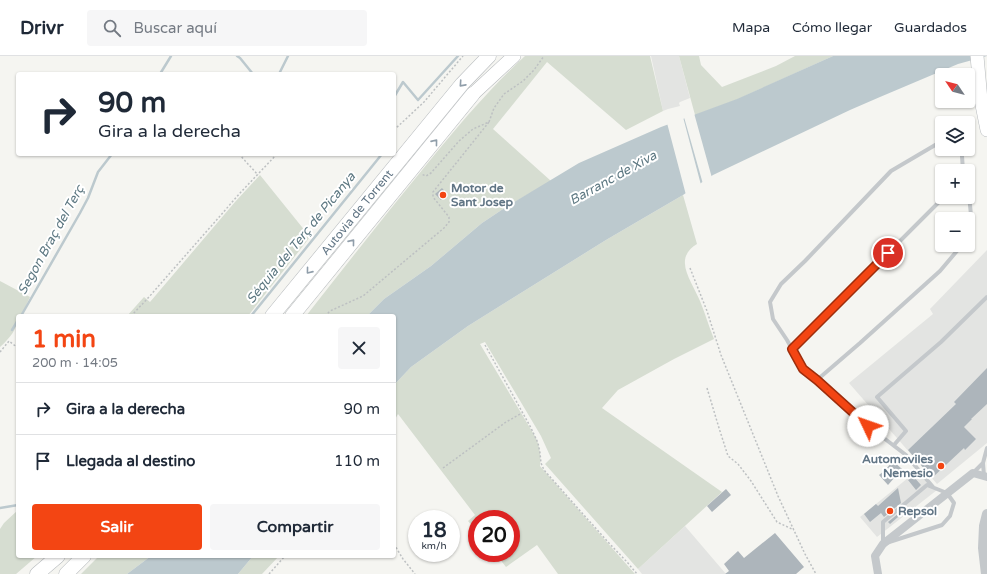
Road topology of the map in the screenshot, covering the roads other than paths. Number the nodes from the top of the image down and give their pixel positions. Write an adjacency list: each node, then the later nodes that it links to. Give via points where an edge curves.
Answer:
1 (489, 56): 11 (highway, Autovia de Torrent, one-way to 11, via 462,84)
2 (509, 56): 5 (highway, Autovia de Torrent)
3 (514, 56): 5 (highway)
4 (977, 56): 6 (highway)
5 (473, 94): 12 (highway, Autovia de Torrent, one-way to 5)
6 (987, 130)
7 (935, 145): 13 (lane, via 891,171 781,284 770,302 773,319)
8 (937, 204): 13 (lane)
9 (956, 252): 14 (lane, via 940,271)
10 (987, 298): 15 (lane, via 877,397 906,431)
11 (274, 314)
12 (294, 314)
13 (792, 349): 14 (lane, via 803,369)
14 (817, 380): 15 (lane, via 868,426)
15 (894, 445): 20 (lane)
16 (987, 448): 17 (lane)
17 (983, 463): 18 (lane); 19 (lane)
18 (973, 473): 19 (street); 21 (street)
19 (986, 477)
20 (933, 487): 21 (lane); 25 (lane, via 927,485 883,522)
21 (947, 493): 25 (street); 25 (lane, via 954,504 950,516 942,525)
22 (987, 514): 23 (street)
23 (984, 526): 24 (street); 31 (street)
24 (987, 541)
25 (883, 544): 30 (street, via 876,556)
26 (56, 558): 28 (highway)
27 (82, 558): 29 (highway)
28 (37, 574)
29 (66, 574)
30 (878, 574)
31 (986, 574)

